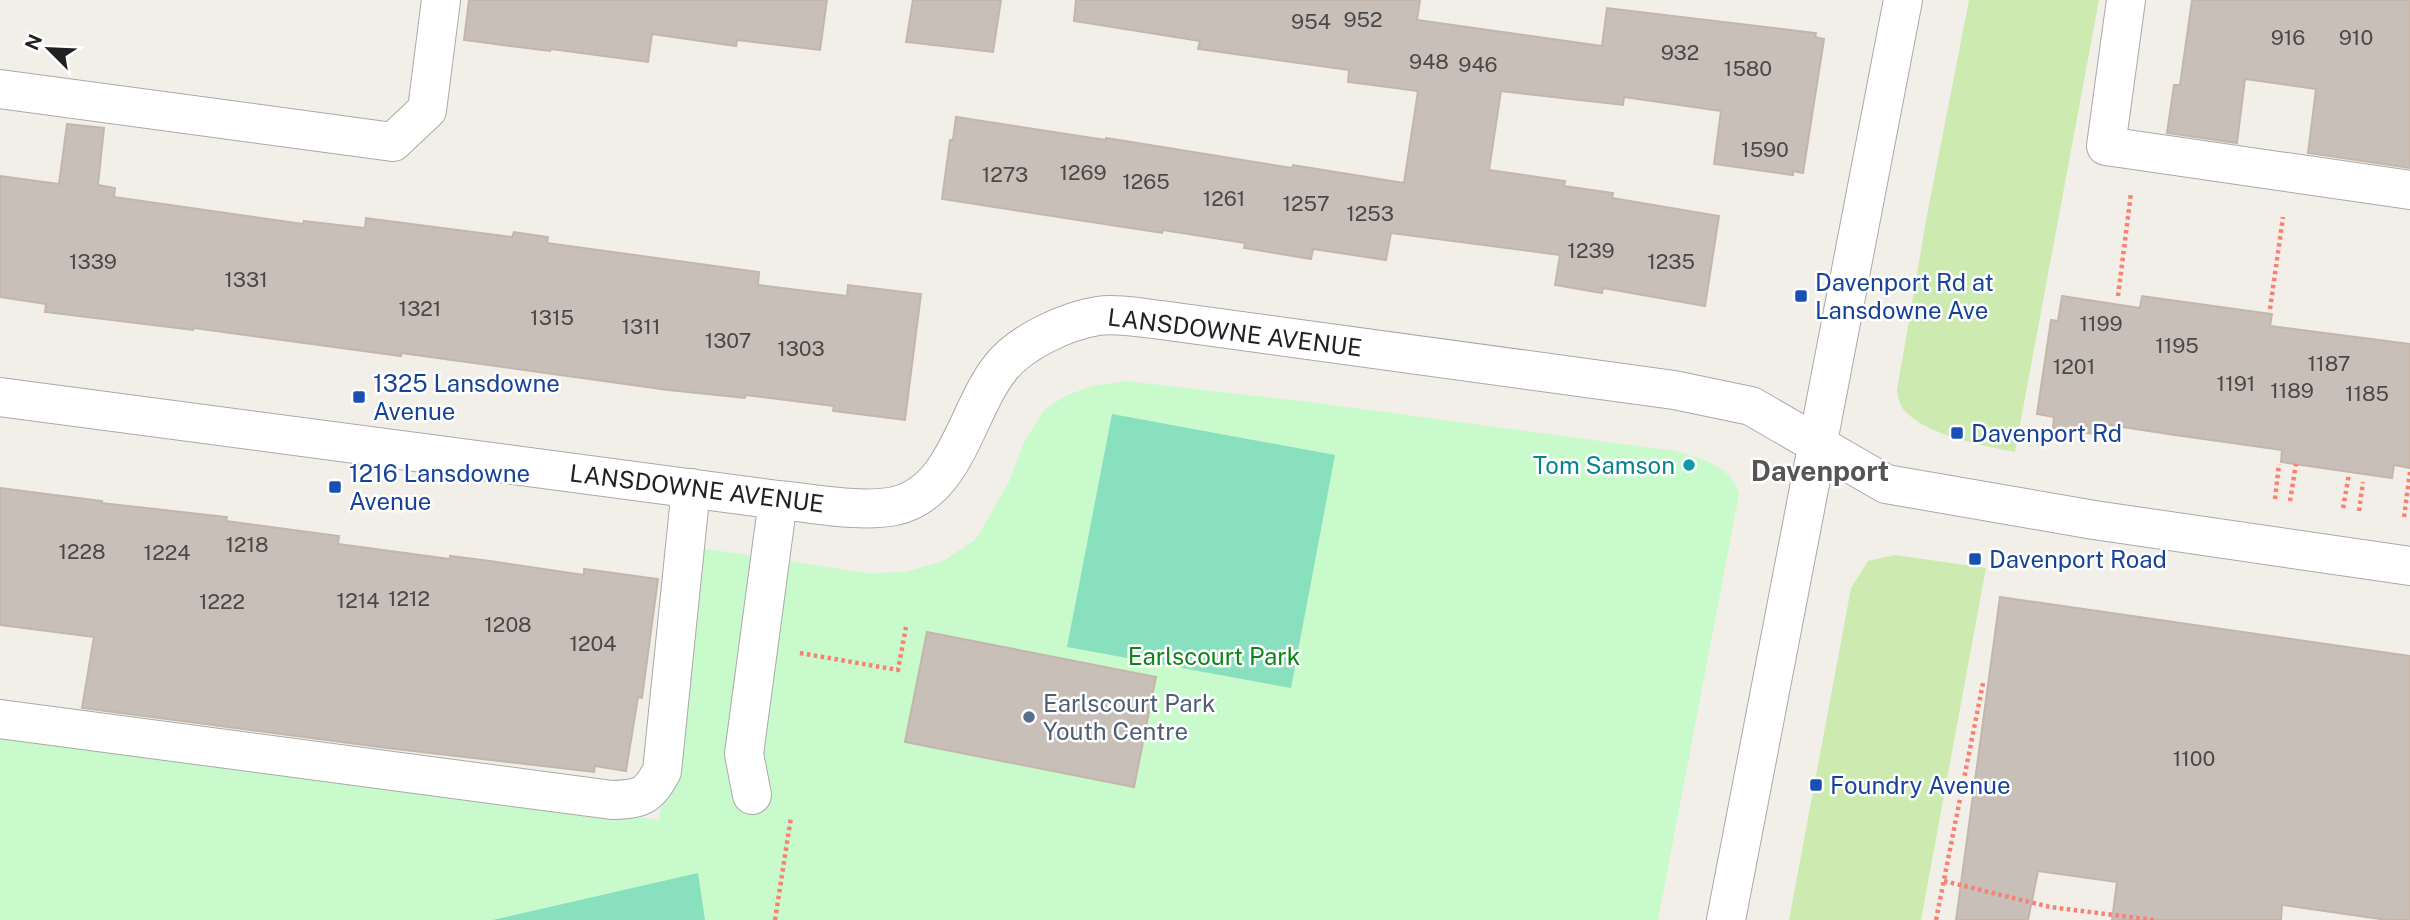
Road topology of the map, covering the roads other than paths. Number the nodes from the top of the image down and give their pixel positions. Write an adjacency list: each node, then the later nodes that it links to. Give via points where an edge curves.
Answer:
1 (441, 0): 4 (street, via 427,110 393,142)
2 (1903, 0): 7 (street)
3 (2126, 0): 5 (street, via 2106,146)
4 (0, 89)
5 (2410, 190)
6 (0, 397): 8 (street, LANSDOWNE AVENUE)
7 (1818, 444): 9 (street, LANSDOWNE AVENUE, via 1751,406 1674,390 1100,315 1052,329 1002,366 960,447 932,489 896,506 865,508); 10 (street, LANSDOWNE AVENUE, via 1886,484); 13 (street)
8 (691, 488): 9 (street, LANSDOWNE AVENUE); 11 (street, via 662,771 652,790 633,799 612,800)
9 (778, 500): 12 (street, via 744,754)
10 (2410, 566)
11 (0, 719)
12 (752, 795)
13 (1726, 920)

